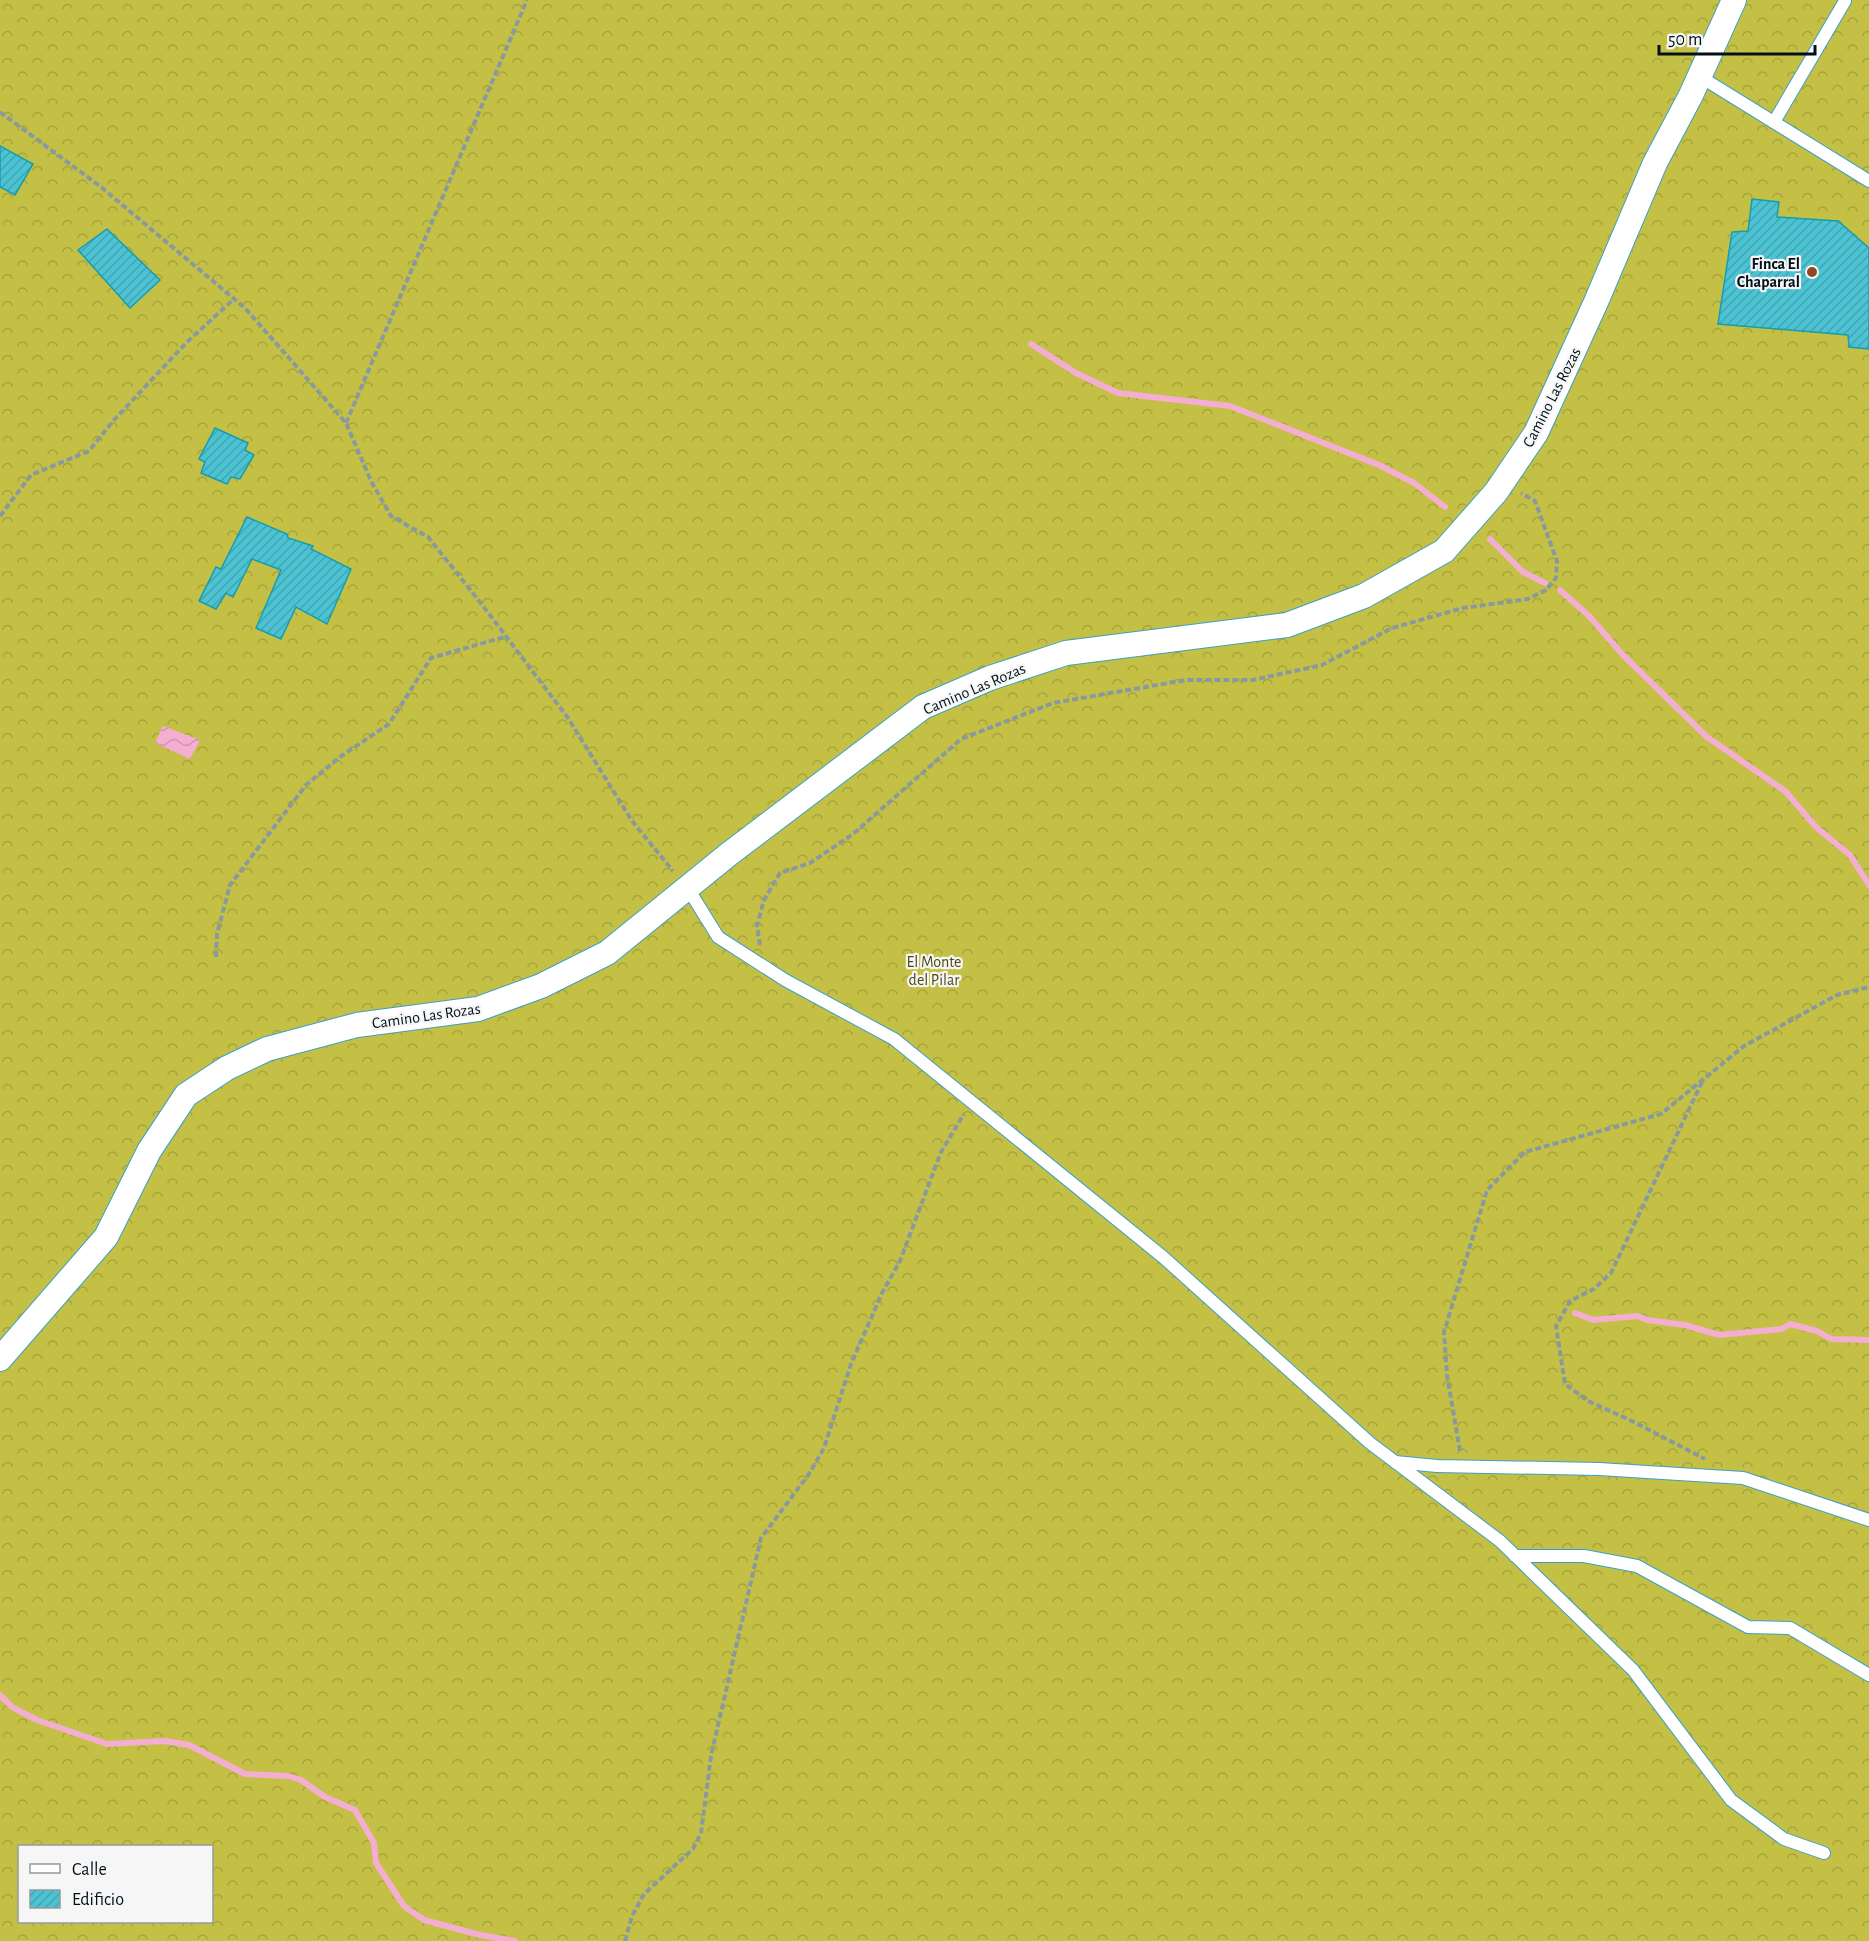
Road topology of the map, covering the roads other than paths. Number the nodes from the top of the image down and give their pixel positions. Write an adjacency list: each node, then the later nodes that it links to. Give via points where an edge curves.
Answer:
1 (1734, 0): 3 (street, Camino Las Rozas)
2 (1845, 1): 4 (lane)
3 (1699, 76): 4 (lane); 6 (street, Camino Las Rozas, via 1655,163 1536,433 1503,482 1444,550 1364,596 1287,625 1066,653 990,678 923,707)
4 (1774, 122): 5 (lane)
5 (1869, 181)
6 (687, 887): 7 (street, Camino Las Rozas, via 607,953 541,986 478,1009 357,1025 267,1049 227,1068 186,1095 149,1151 106,1237); 8 (lane, via 718,937 894,1039 1163,1257)
7 (0, 1359)
8 (1395, 1462): 9 (lane, via 1743,1478); 10 (lane)
9 (1869, 1520)
10 (1515, 1556): 11 (lane, via 1584,1556 1637,1566 1748,1627 1790,1628); 12 (lane, via 1633,1670 1731,1800 1784,1839)
11 (1869, 1675)
12 (1824, 1853)

